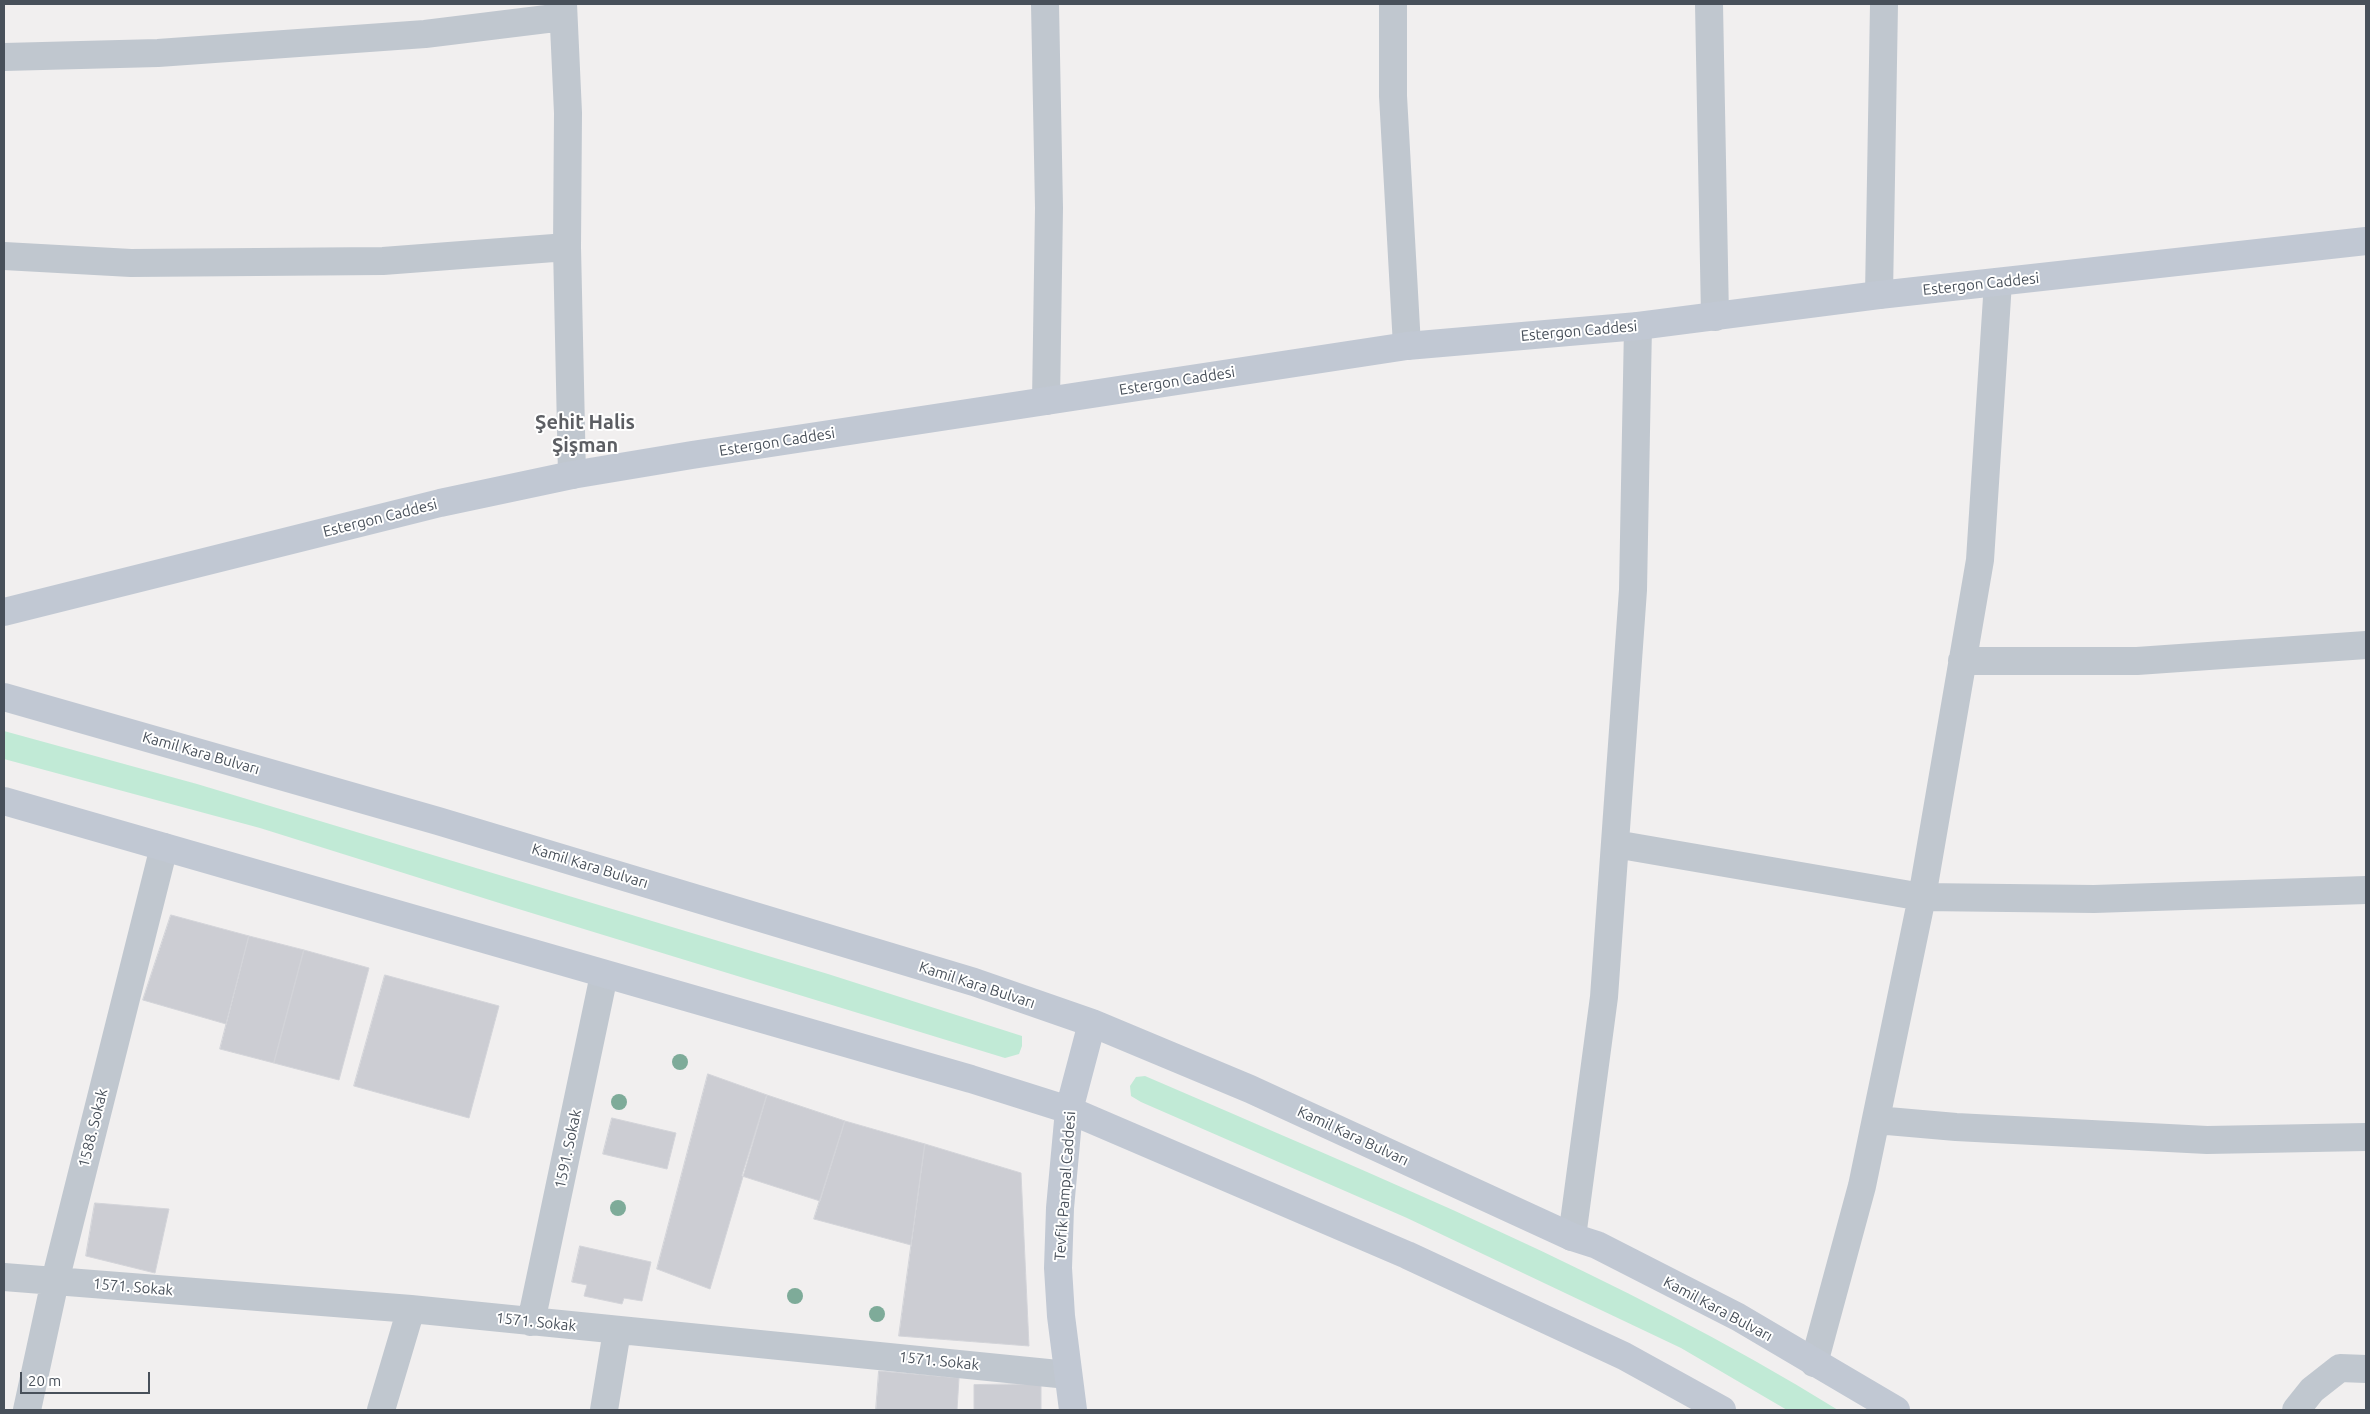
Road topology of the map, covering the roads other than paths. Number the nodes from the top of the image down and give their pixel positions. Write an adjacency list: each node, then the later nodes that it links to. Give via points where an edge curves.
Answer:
1 (1044, 4): 15 (street, via 1049,208)
2 (1393, 4): 14 (street, via 1393,96)
3 (1710, 4): 12 (street)
4 (1884, 4): 11 (street)
5 (563, 10): 6 (street, via 425,34 178,52); 8 (street, via 568,113)
6 (4, 56)
7 (2366, 241): 10 (main road, Estergon Caddesi)
8 (568, 246): 9 (street, via 383,261 131,263); 16 (street)
9 (4, 256)
10 (1998, 282): 11 (main road, Estergon Caddesi); 19 (street, via 1980,560)
11 (1879, 295): 12 (main road, Estergon Caddesi)
12 (1715, 317): 13 (main road, Estergon Caddesi)
13 (1638, 326): 14 (main road, Estergon Caddesi); 22 (street, via 1633,590)
14 (1407, 346): 15 (main road, Estergon Caddesi)
15 (1046, 401): 16 (main road, Estergon Caddesi)
16 (572, 475): 17 (main road, Estergon Caddesi, via 440,503)
17 (4, 612)
18 (2366, 645): 19 (street, via 2137,661)
19 (1962, 660): 25 (street)
20 (4, 697): 27 (main road, Kamil Kara Bulvarı, via 438,820 974,982)
21 (4, 801): 23 (main road)
22 (1615, 844): 25 (street); 31 (street, via 1604,997)
23 (164, 847): 26 (main road); 33 (street, 1588. Sokak)
24 (2366, 890): 25 (street, via 2094,899)
25 (1922, 897): 29 (street)
26 (604, 975): 28 (main road); 35 (street, 1591. Sokak)
27 (1092, 1023): 28 (main road, Tevfik Pampal Caddesi); 31 (main road, Kamil Kara Bulvarı, via 1250,1088)
28 (1069, 1110): 39 (main road, Tevfik Pampal Caddesi, via 1058,1268); 44 (main road, via 1407,1254 1624,1356)
29 (1876, 1120): 30 (street, via 2208,1140); 37 (street, via 1862,1186)
30 (2366, 1137)
31 (1572, 1237): 37 (main road, Kamil Kara Bulvarı, via 1597,1245 1738,1317)
32 (4, 1277): 33 (street, 1571. Sokak)
33 (55, 1281): 34 (street, 1571. Sokak); 40 (street, 1588. Sokak)
34 (411, 1310): 35 (street, 1571. Sokak); 41 (street)
35 (532, 1322): 36 (street, 1571. Sokak)
36 (617, 1331): 39 (street, 1571. Sokak); 42 (street)
37 (1814, 1363): 45 (main road, Kamil Kara Bulvarı)
38 (2366, 1369): 46 (street, via 2340,1368 2312,1390)
39 (1068, 1374): 43 (main road, Tevfik Pampal Caddesi)
40 (27, 1410)
41 (382, 1410)
42 (604, 1410)
43 (1072, 1410)
44 (1722, 1410)
45 (1896, 1410)
46 (2296, 1410)

